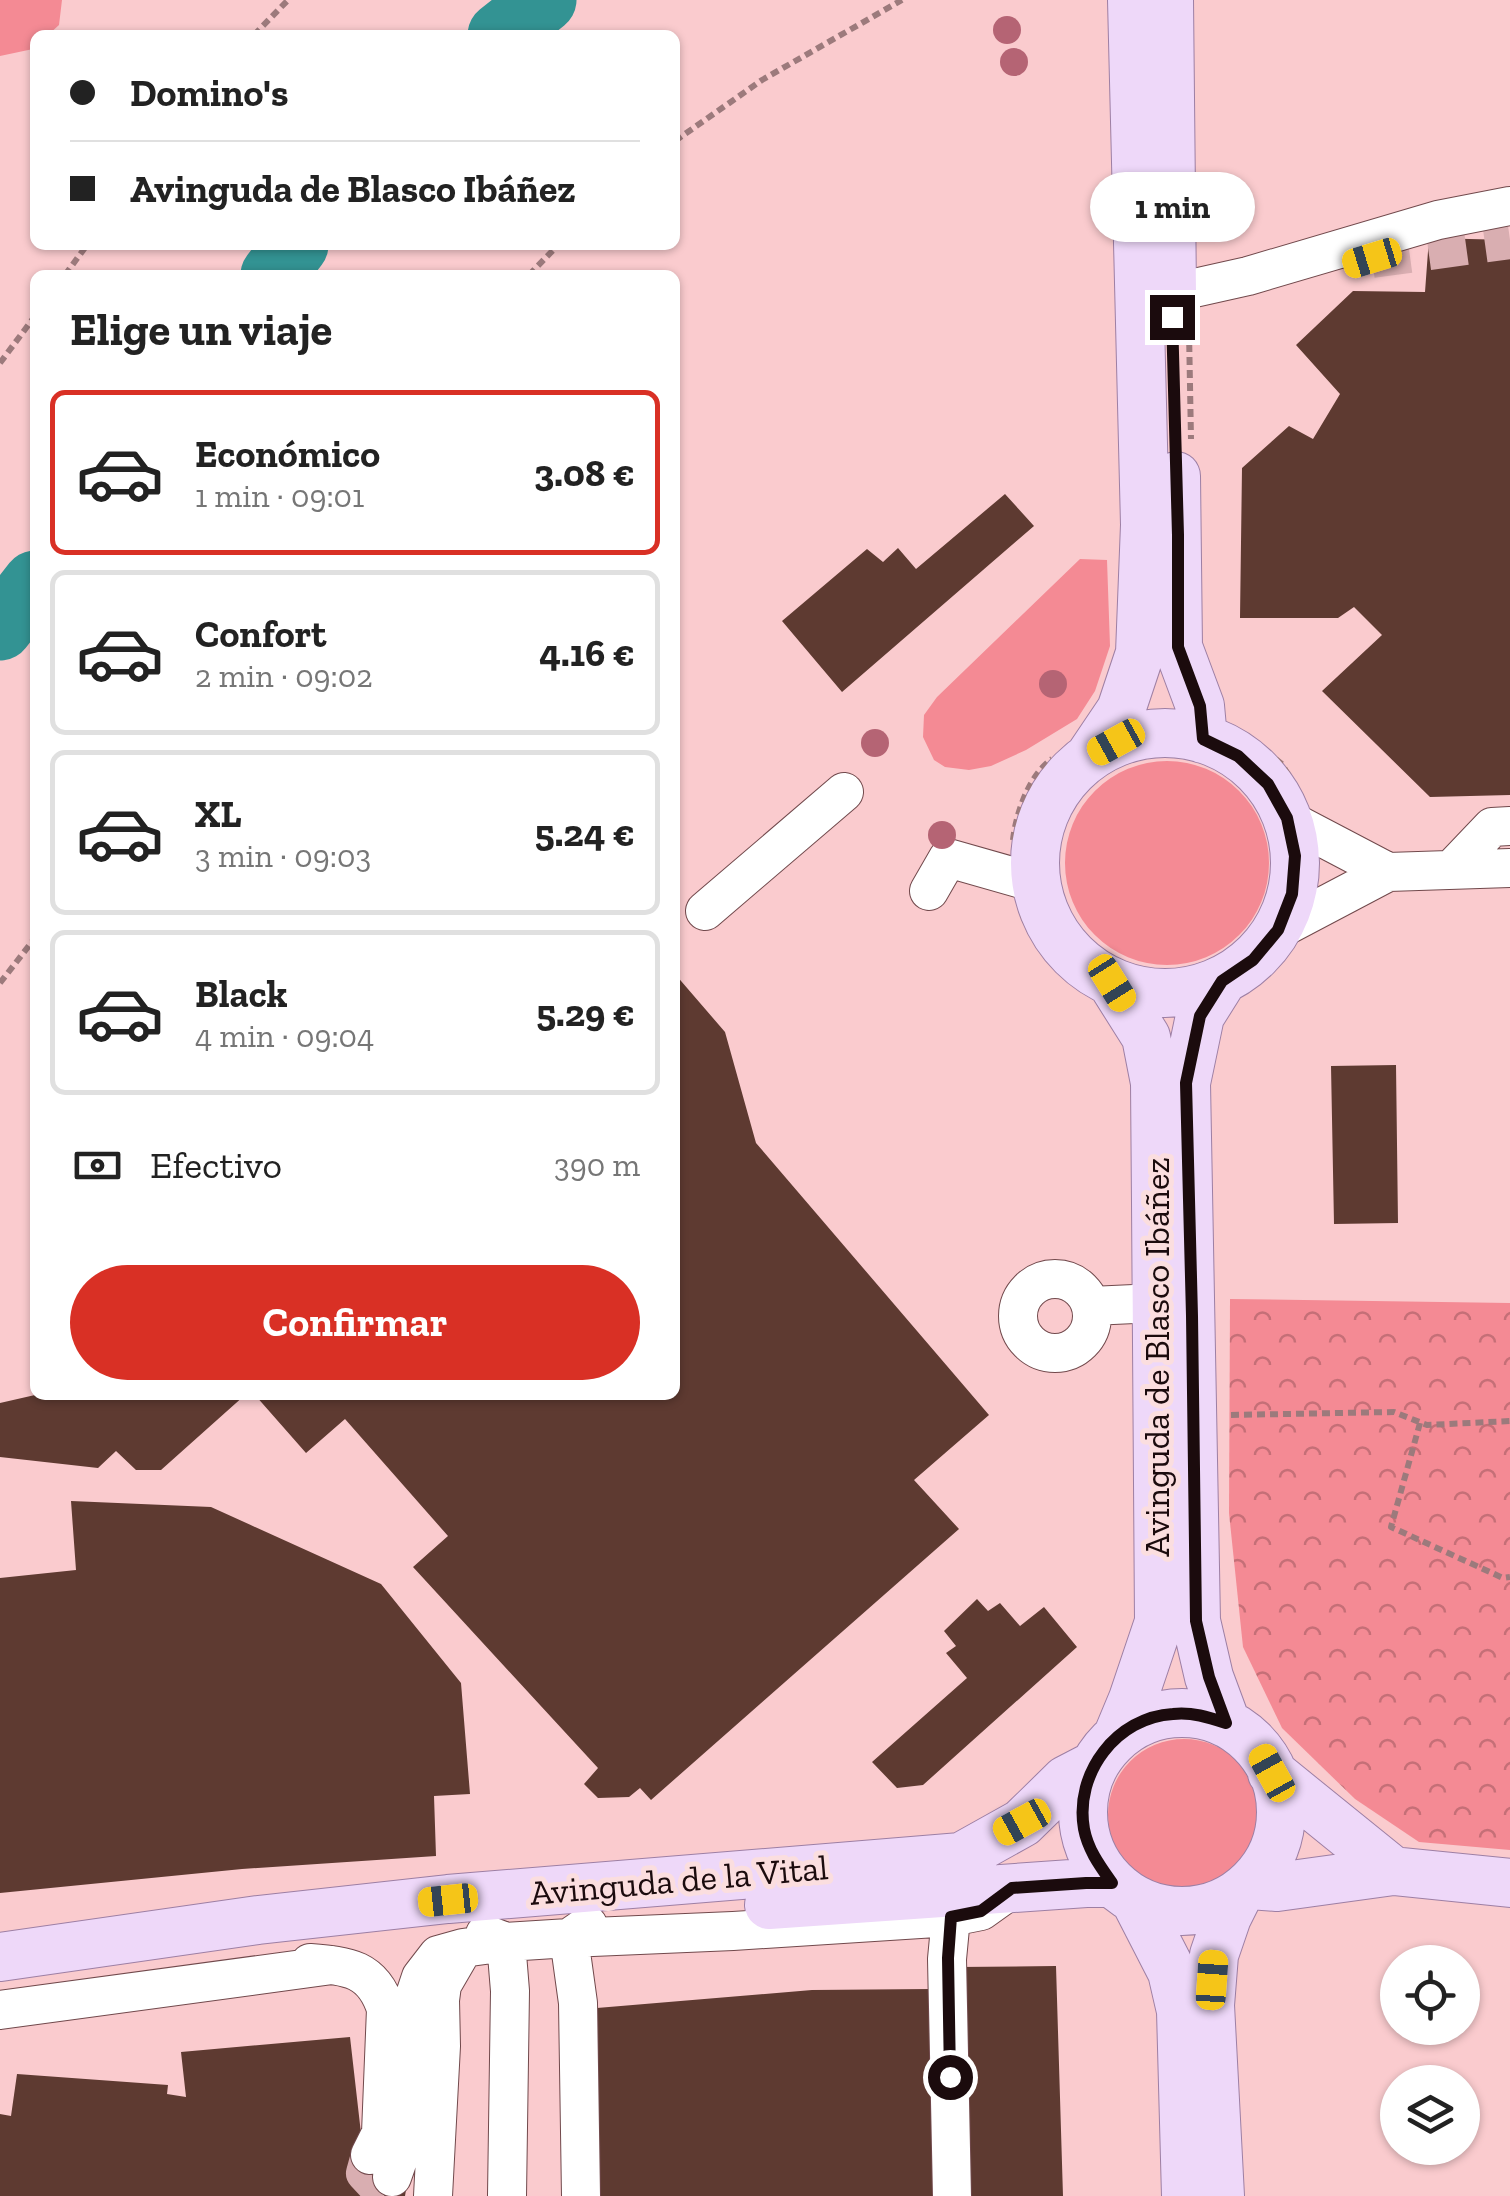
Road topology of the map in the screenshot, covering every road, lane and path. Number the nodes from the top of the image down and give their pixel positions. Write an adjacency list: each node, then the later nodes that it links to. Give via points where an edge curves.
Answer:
1 (288, 0): 5 (path)
2 (902, 0): 6 (path, via 762,80)
3 (1132, 0): 17 (main road, via 1145,525 1140,653 1121,710)
4 (1170, 0): 13 (main road)
5 (259, 30)
6 (680, 137)
7 (1510, 206): 13 (street, via 1438,220)
8 (84, 250): 11 (path)
9 (553, 250): 12 (path)
10 (1372, 258): 13 (street, via 1188,316)
11 (69, 270)
12 (534, 270)
13 (1172, 305): 16 (main road, via 1178,647 1200,706)
14 (30, 323): 15 (path)
15 (0, 363)
16 (1203, 739): 17 (main road, via 1144,735); 19 (main road, via 1238,756 1268,784)
17 (1090, 756): 24 (main road, via 1048,804 1036,843)
18 (844, 792): 26 (street)
19 (1287, 818): 23 (street); 27 (main road, via 1295,856 1292,894)
20 (1510, 826): 22 (street, via 1492,828)
21 (1510, 868): 22 (street)
22 (1451, 870): 23 (street)
23 (1388, 872): 27 (street)
24 (1036, 884): 25 (street, via 948,858); 31 (main road, via 1050,924 1076,959)
25 (928, 892)
26 (704, 911)
27 (1278, 930): 29 (main road, via 1253,960)
28 (30, 944): 30 (path)
29 (1222, 981): 31 (main road, via 1186,992 1148,993); 38 (main road, Avinguda de Blasco Ibáñez, via 1200,1016 1186,1083 1196,1621)
30 (0, 983)
31 (1112, 983): 32 (main road, Avinguda de Blasco Ibáñez, via 1146,1036 1155,1083)
32 (1156, 1303): 33 (street); 39 (main road, Avinguda de Blasco Ibáñez, via 1159,1622 1133,1699)
33 (1091, 1306)
34 (1215, 1415): 36 (path, via 1394,1412)
35 (1510, 1421): 36 (path)
36 (1420, 1423): 37 (path, via 1392,1527)
37 (1510, 1577)
38 (1226, 1723): 39 (main road, via 1199,1714 1143,1720); 40 (main road, via 1261,1752)
39 (1106, 1751): 45 (main road, via 1083,1796 1084,1828 1094,1858); 50 (main road, Avinguda de la Vital, via 1022,1822 961,1857 448,1900)
40 (1272, 1773): 41 (main road); 44 (main road, via 1280,1830 1271,1858)
41 (1393, 1872): 42 (main road); 44 (main road)
42 (1510, 1882)
43 (1012, 1888): 45 (main road, Avinguda de la Vital, via 1086,1883); 46 (street, Avinguda de la Vital, via 981,1911); 47 (main road, Avinguda de la Vital)
44 (1244, 1890): 45 (main road, via 1188,1912 1161,1909); 61 (main road, via 1214,1955 1210,2005)
45 (1124, 1892): 60 (main road, via 1172,1972 1181,2011)
46 (951, 1917): 47 (street, Avinguda de la Vital, via 733,1931); 59 (street)
47 (586, 1927): 48 (main road, Avinguda de la Vital, via 564,1917); 52 (street)
48 (469, 1943): 49 (main road, Avinguda de la Vital); 51 (street, via 421,1977 415,1990 405,2140 381,2166 386,2009 370,1977); 54 (street); 56 (street, via 442,1985)
49 (230, 1956): 51 (street); 53 (main road, Avinguda de la Vital)
50 (0, 1957)
51 (332, 1965): 55 (street)
52 (575, 1983): 54 (street); 58 (street)
53 (0, 1986)
54 (510, 1990): 57 (street)
55 (0, 2010)
56 (433, 2196)
57 (508, 2196)
58 (581, 2196)
59 (952, 2196)
60 (1186, 2196)
61 (1220, 2196)

